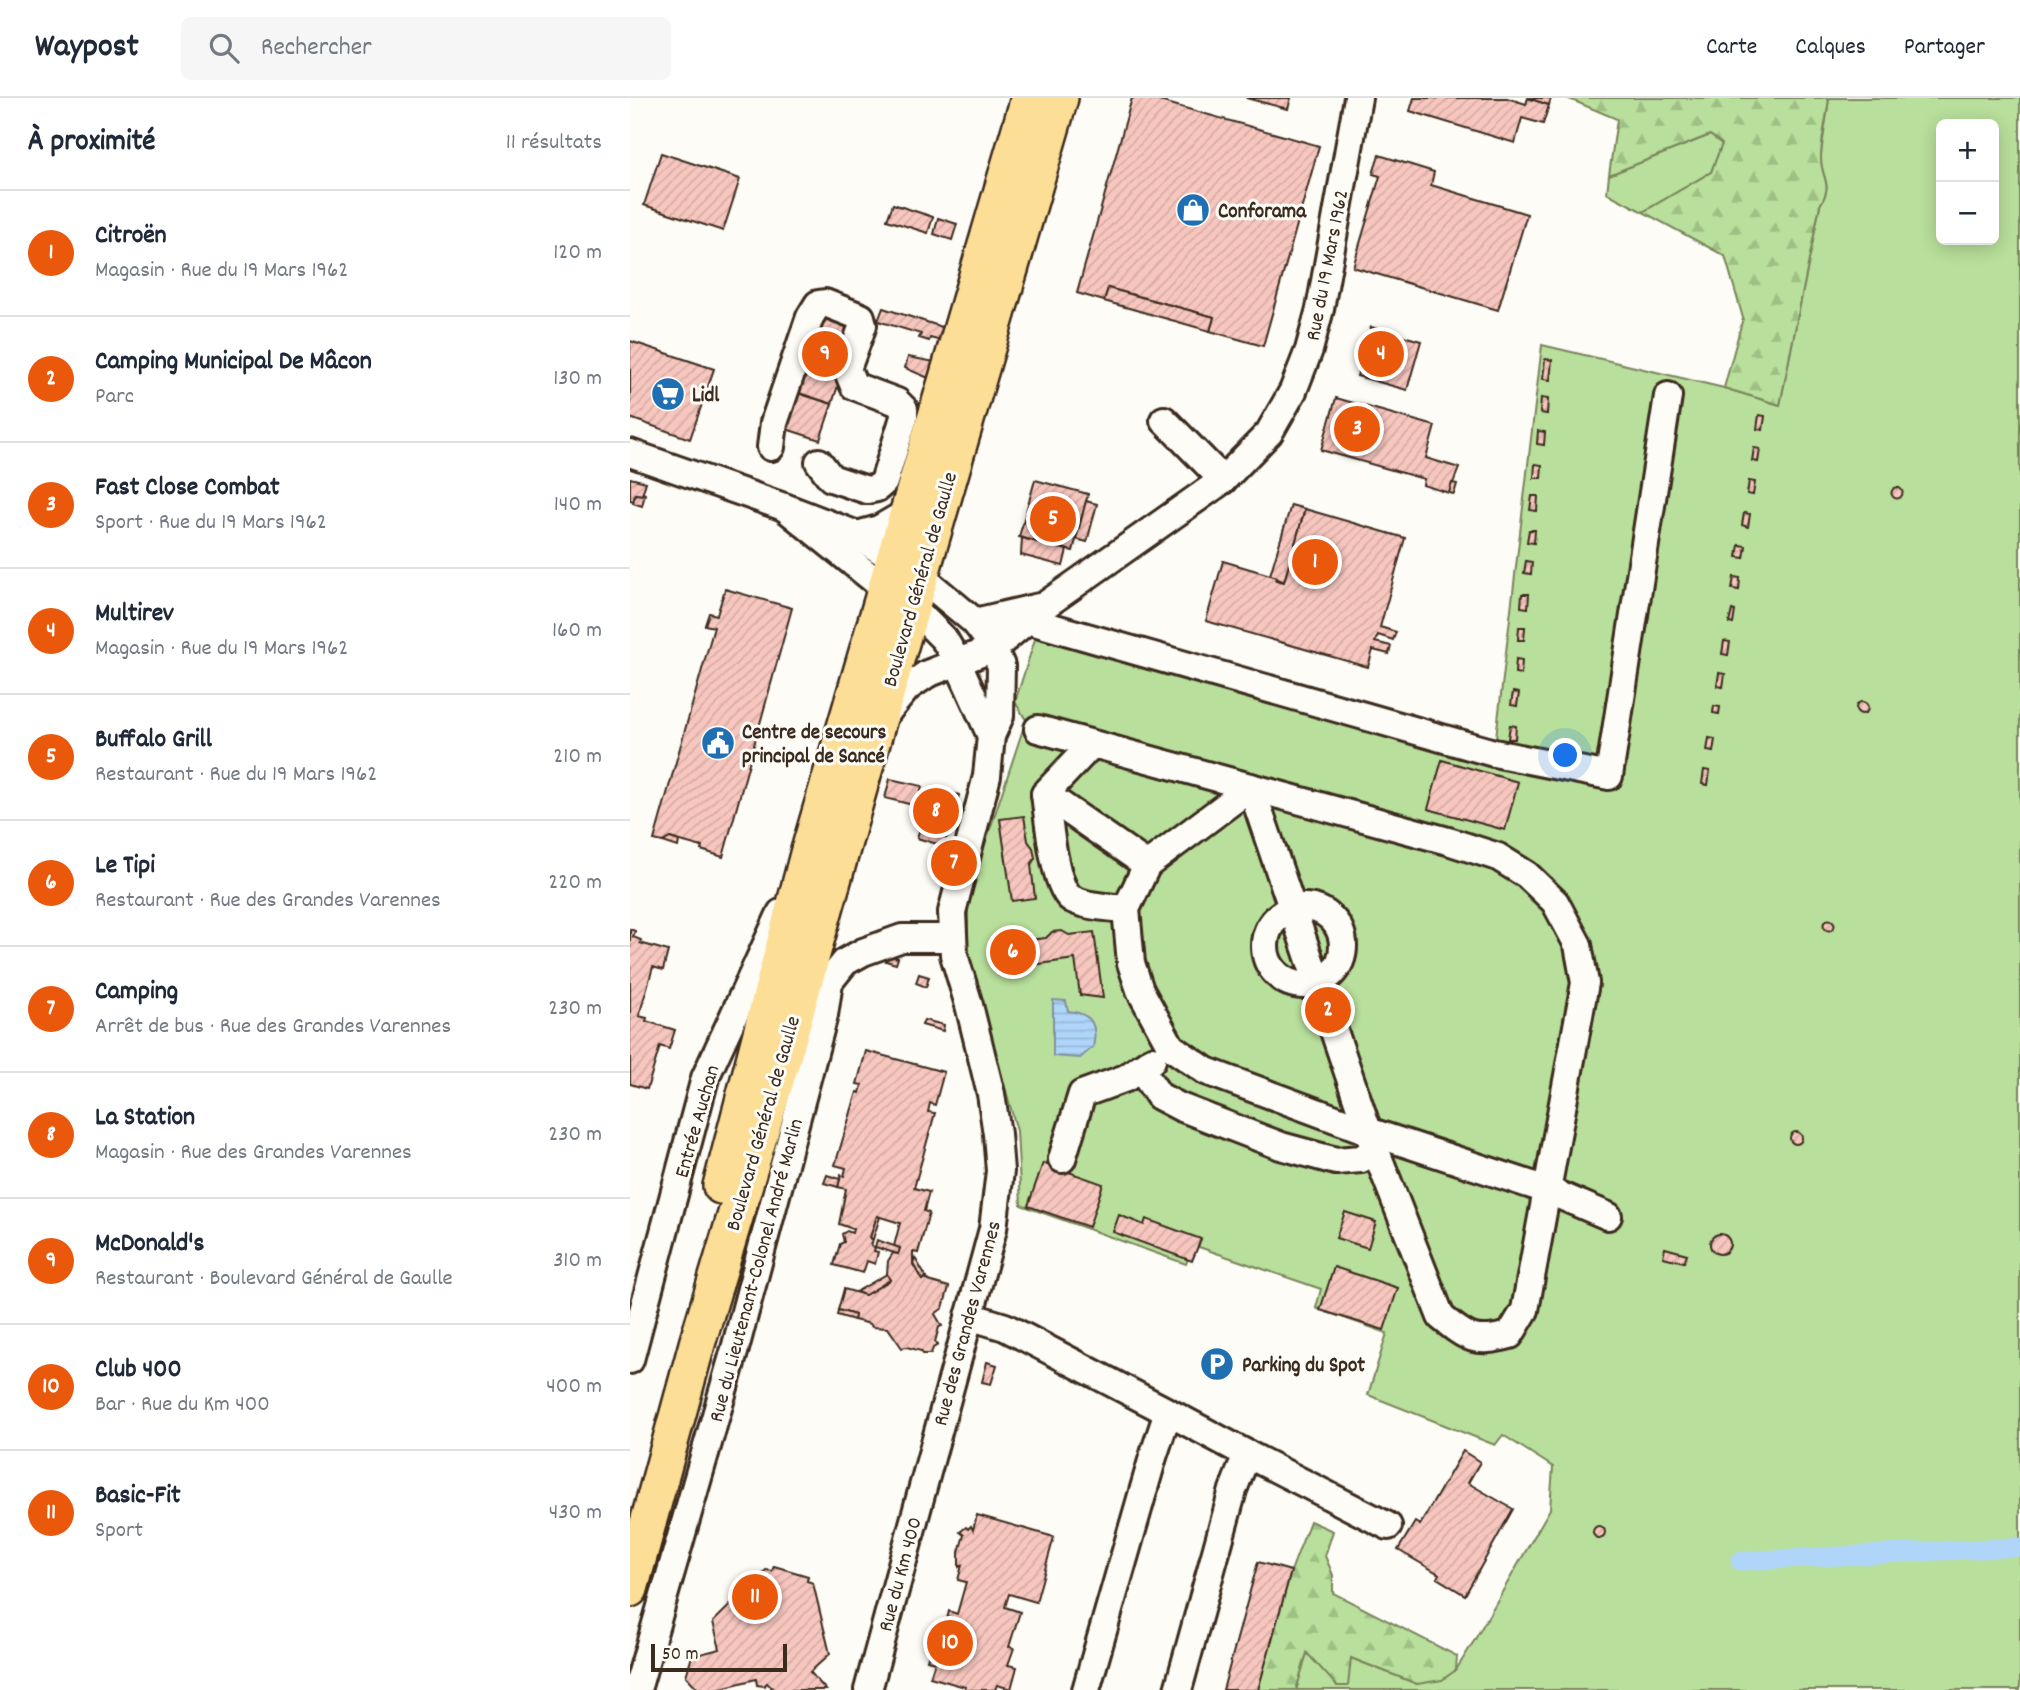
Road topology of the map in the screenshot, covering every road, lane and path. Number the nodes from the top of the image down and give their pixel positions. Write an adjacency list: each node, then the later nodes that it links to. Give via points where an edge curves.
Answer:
1 (1029, 98): 11 (main road, Boulevard Général de Gaulle)
2 (1060, 98): 13 (main road, Boulevard Général de Gaulle)
3 (1358, 98): 9 (street, Rue du 19 Mars 1962, via 1309,350 1269,433)
4 (1668, 396): 14 (street, via 1609,776 1494,753)
5 (1164, 420): 9 (street)
6 (771, 447): 8 (street, via 774,423 810,317 818,303 825,303 861,317 863,325 847,369 854,386 897,402 904,417 884,482 877,488 867,490 831,478)
7 (630, 453): 10 (street)
8 (819, 463)
9 (1223, 480): 14 (street, Rue du 19 Mars 1962)
10 (784, 507): 12 (street); 13 (street)
11 (908, 512): 12 (street, via 879,529); 13 (main road, Boulevard Général de Gaulle)
12 (857, 535): 13 (street)
13 (902, 582): 15 (street, Rue des Grandes Varennes); 17 (street); 18 (main road, Boulevard Général de Gaulle); 24 (main road, Boulevard Général de Gaulle)
14 (1035, 613): 15 (street, Rue du 19 Mars 1962); 16 (street, Rue du 19 Mars 1962)
15 (975, 622): 16 (street, Rue des Grandes Varennes); 17 (street)
16 (994, 648): 17 (street, Rue du 19 Mars 1962); 20 (street, Rue des Grandes Varennes, via 1000,666 1000,716)
17 (957, 661): 18 (street, Rue du 19 Mars 1962, via 908,687); 20 (street)
18 (877, 725): 38 (main road, Boulevard Général de Gaulle, via 785,1050)
19 (1038, 729): 21 (street)
20 (991, 736): 28 (street, Rue des Grandes Varennes, via 987,776 952,912)
21 (1092, 744): 22 (street); 23 (street)
22 (1251, 787): 25 (street); 27 (street); 34 (street, via 1498,857 1527,875 1555,902 1578,945 1585,983)
23 (1045, 794): 25 (street); 26 (street, via 1059,884 1069,898)
24 (808, 854): 37 (street, Entrée Auchan, via 705,1078); 38 (main road, Boulevard Général de Gaulle, via 708,1234)
25 (1147, 864): 26 (street)
26 (1126, 909): 30 (street, via 1130,963)
27 (1292, 909): 29 (street); 29 (street, via 1316,909 1341,933 1338,966); 29 (street, via 1269,928 1267,961 1282,979 1305,986)
28 (953, 938): 36 (street, Rue des Grandes Varennes, via 992,1094 1000,1171 993,1229); 45 (street, Rue du Lieutenant-Colonel André Marlin, via 902,938 845,962 829,982 739,1336)
29 (1317, 984): 32 (street)
30 (1171, 1047): 31 (street); 32 (street, via 1215,1075)
31 (1140, 1068): 32 (street, via 1159,1096 1281,1146 1336,1161 1361,1159); 33 (street, via 1082,1094)
32 (1372, 1140): 34 (street); 34 (street, via 1441,1317 1464,1336 1488,1341 1510,1335 1525,1310)
33 (1062, 1159)
34 (1548, 1190): 35 (street)
35 (1608, 1216)
36 (970, 1316): 39 (street, via 1005,1326); 41 (street, Rue des Grandes Varennes)
37 (630, 1360)
38 (677, 1379): 42 (main road); 44 (main road)
39 (1168, 1412): 40 (street); 47 (street)
40 (1247, 1454): 43 (street); 48 (street)
41 (931, 1458): 46 (street, Rue du Km 400)
42 (630, 1517)
43 (1388, 1526)
44 (630, 1589)
45 (638, 1690)
46 (868, 1690)
47 (1086, 1690)
48 (1178, 1690)

